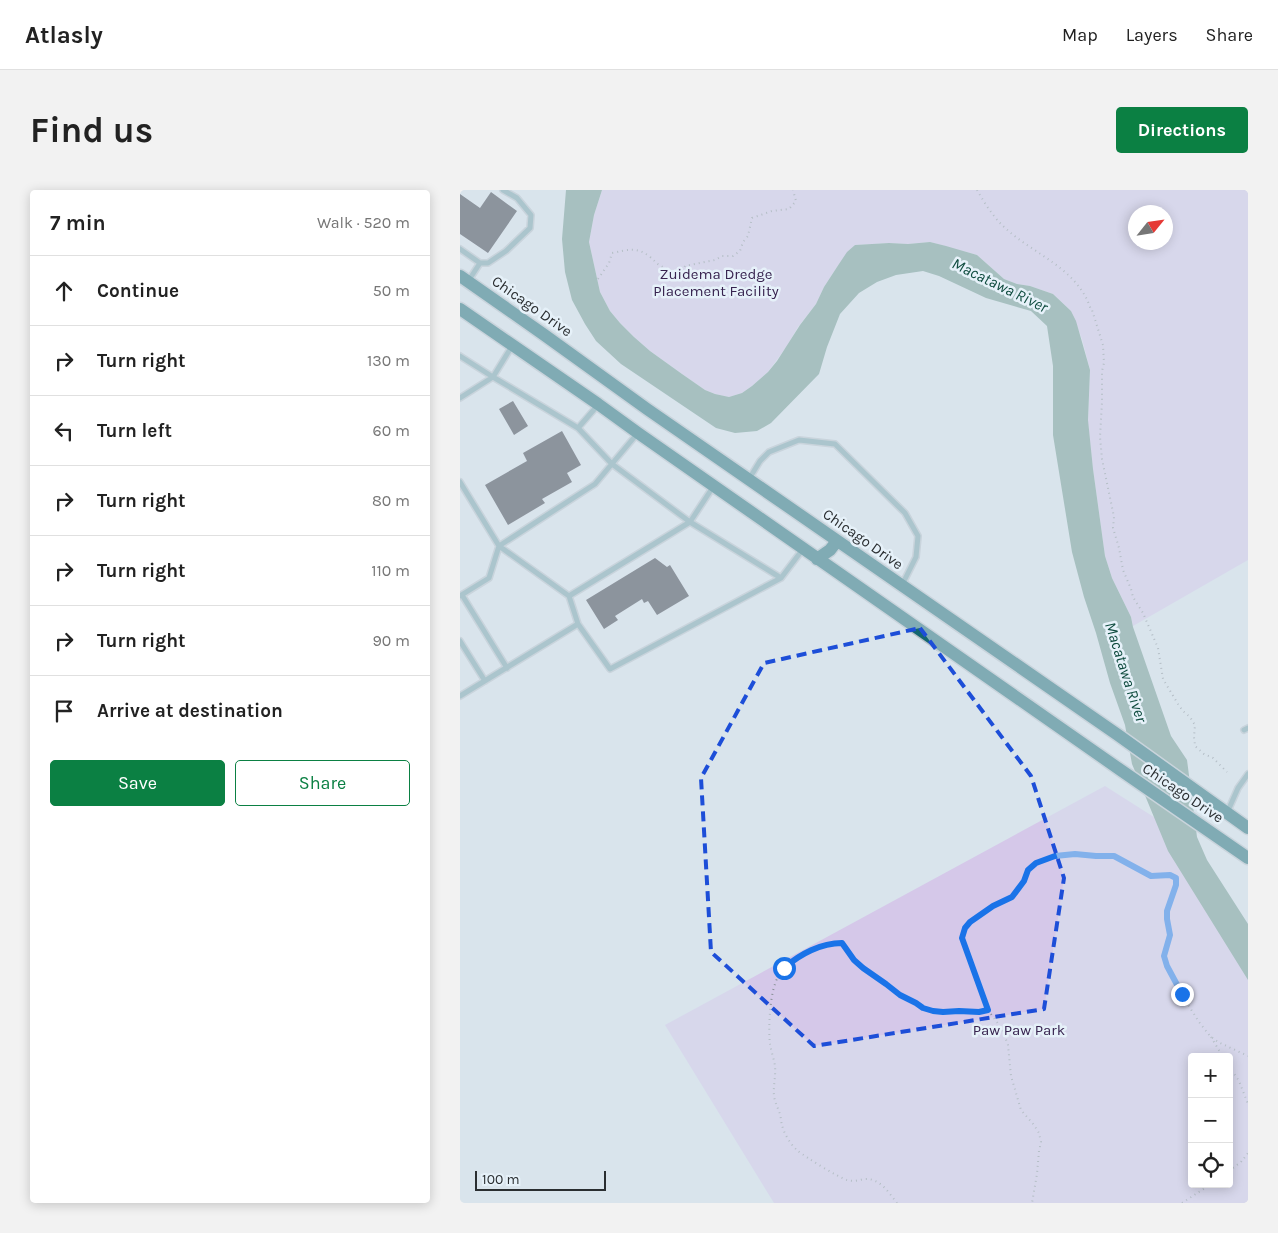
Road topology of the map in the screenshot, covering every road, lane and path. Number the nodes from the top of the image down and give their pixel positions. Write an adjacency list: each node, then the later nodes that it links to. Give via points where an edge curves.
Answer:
1 (503, 190): 5 (lane, via 517,198 532,215 530,228 506,251 488,263)
2 (793, 190): 6 (path, via 796,201 789,209 752,218 748,236 740,251 733,256 685,266 681,275 633,249 612,253)
3 (977, 190): 34 (path, via 1001,225 1074,281 1092,310 1103,345 1102,459 1122,570 1158,648 1163,679 1195,725 1195,746)
4 (460, 249): 5 (lane)
5 (480, 263): 7 (lane)
6 (598, 279)
7 (463, 281): 17 (main road, Chicago Drive)
8 (460, 309): 9 (main road, Chicago Drive)
9 (512, 346): 11 (lane); 13 (main road, Chicago Drive)
10 (460, 356): 11 (lane)
11 (493, 377): 12 (lane); 14 (lane)
12 (460, 398)
13 (598, 404): 14 (lane); 15 (main road, Chicago Drive)
14 (578, 428): 16 (lane)
15 (638, 433): 16 (lane); 19 (main road, Chicago Drive)
16 (612, 464): 20 (lane); 22 (lane, via 594,484)
17 (748, 479): 21 (main road, Chicago Drive); 26 (lane, via 760,461 776,449 799,440 836,444 905,513 918,536 916,556)
18 (460, 482): 22 (lane)
19 (713, 486): 20 (lane); 23 (main road, Chicago Drive)
20 (690, 522): 25 (lane); 28 (lane)
21 (837, 541): 24 (main road); 26 (main road, Chicago Drive)
22 (498, 546): 27 (lane, via 488,578); 28 (lane)
23 (803, 549): 24 (main road, Chicago Drive); 25 (lane)
24 (817, 559): 38 (main road, Chicago Drive)
25 (782, 578): 29 (lane, via 610,669)
26 (901, 586): 36 (main road, Chicago Drive)
27 (461, 596): 31 (lane)
28 (570, 596): 29 (lane)
29 (578, 624): 31 (lane)
30 (460, 640): 32 (lane)
31 (507, 668): 32 (lane)
32 (485, 681): 33 (lane)
33 (460, 696)
34 (1227, 772)
35 (1248, 774): 36 (lane)
36 (1226, 813): 37 (main road, Chicago Drive)
37 (1248, 828)
38 (1248, 858)
39 (988, 1010): 40 (path, via 962,938 965,928 993,906 1012,897 1036,863 1065,854 1114,856 1151,876 1170,875 1176,878 1167,911 1170,935 1164,956 1187,1004); 48 (path, via 943,1012 923,1008 863,968 842,943 826,944 807,952 778,976 770,1016 770,1045 775,1066 774,1098 782,1127 798,1151 848,1180 867,1178 878,1182); 49 (path, via 1002,1029 1008,1045 1011,1076 1021,1110 1039,1133 1041,1142)
40 (1210, 1036): 41 (path); 42 (path)
41 (1221, 1053)
42 (1248, 1056)
43 (1233, 1071): 44 (path)
44 (1248, 1104)
45 (1248, 1153): 46 (path)
46 (1233, 1168)
47 (1205, 1188): 50 (path)
48 (897, 1203)
49 (1032, 1203)
50 (1182, 1203)

